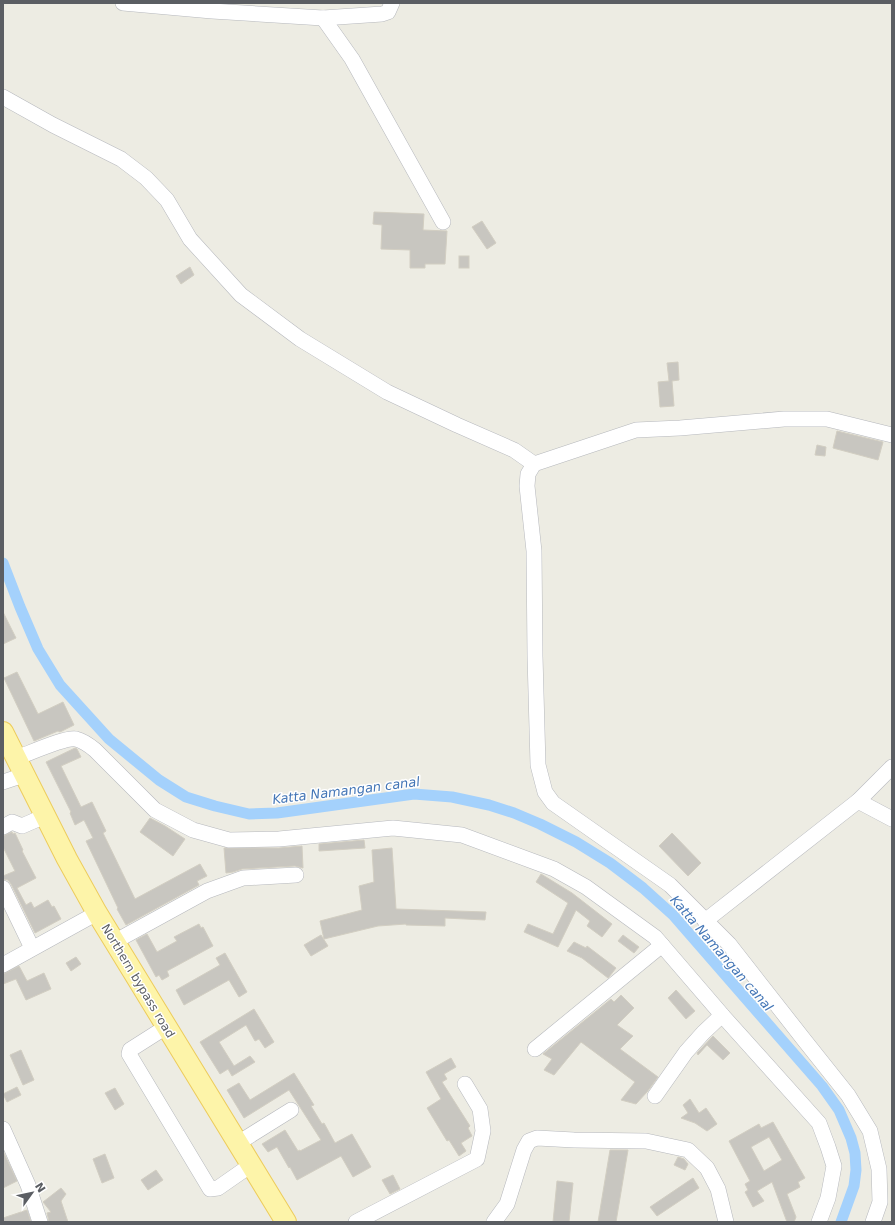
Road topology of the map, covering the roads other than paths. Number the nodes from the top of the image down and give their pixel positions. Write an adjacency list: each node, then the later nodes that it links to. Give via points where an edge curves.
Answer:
1 (123, 3): 3 (street)
2 (392, 3): 3 (street, via 388,12 382,14)
3 (323, 18): 5 (street, via 352,59)
4 (3, 97): 7 (street, via 121,159 146,178 166,200 190,239 241,295 300,339 388,392 514,450)
5 (443, 222)
6 (892, 435): 7 (street, via 827,419 636,430)
7 (534, 464): 19 (street, via 528,474 526,486 534,551 538,765 545,792 553,803 670,885)
8 (3, 732): 9 (main road, Northern bypass road)
9 (20, 766): 11 (street); 13 (main road, Northern bypass road); 21 (street, via 60,742 74,739 84,742 156,810 193,830 229,840 279,839 393,828 462,835 554,869 586,887 655,937)
10 (892, 767): 12 (street)
11 (3, 782)
12 (858, 801): 14 (street); 19 (street)
13 (45, 816): 15 (street, via 22,826 12,822); 18 (main road, Northern bypass road)
14 (892, 820)
15 (3, 827)
16 (296, 875): 20 (street, via 243,878 207,891)
17 (3, 888): 22 (street)
18 (97, 913): 20 (main road, Northern bypass road); 22 (street)
19 (705, 921): 39 (street, via 729,944 848,1094 870,1131 879,1169 880,1202)
20 (114, 942): 25 (main road, Northern bypass road)
21 (662, 945): 24 (street); 26 (street)
22 (32, 948): 23 (street)
23 (3, 964)
24 (722, 1015): 28 (street, via 686,1052); 38 (street, via 819,1123 834,1166)
25 (166, 1027): 31 (main road, Northern bypass road); 32 (street, via 130,1050 129,1054 210,1189 218,1188)
26 (535, 1049)
27 (465, 1084): 35 (street, via 480,1109 483,1131 477,1159)
28 (655, 1096)
29 (291, 1110): 31 (street)
30 (3, 1129): 33 (street, via 28,1185)
31 (238, 1143): 32 (main road, Northern bypass road)
32 (251, 1165): 34 (main road, Northern bypass road)
33 (40, 1222)
34 (286, 1222)
35 (356, 1222)
36 (494, 1222): 37 (street, via 506,1204 524,1150 529,1141 536,1138 646,1141 688,1150 707,1168 718,1189)
37 (726, 1222)
38 (820, 1222)
39 (873, 1222)

